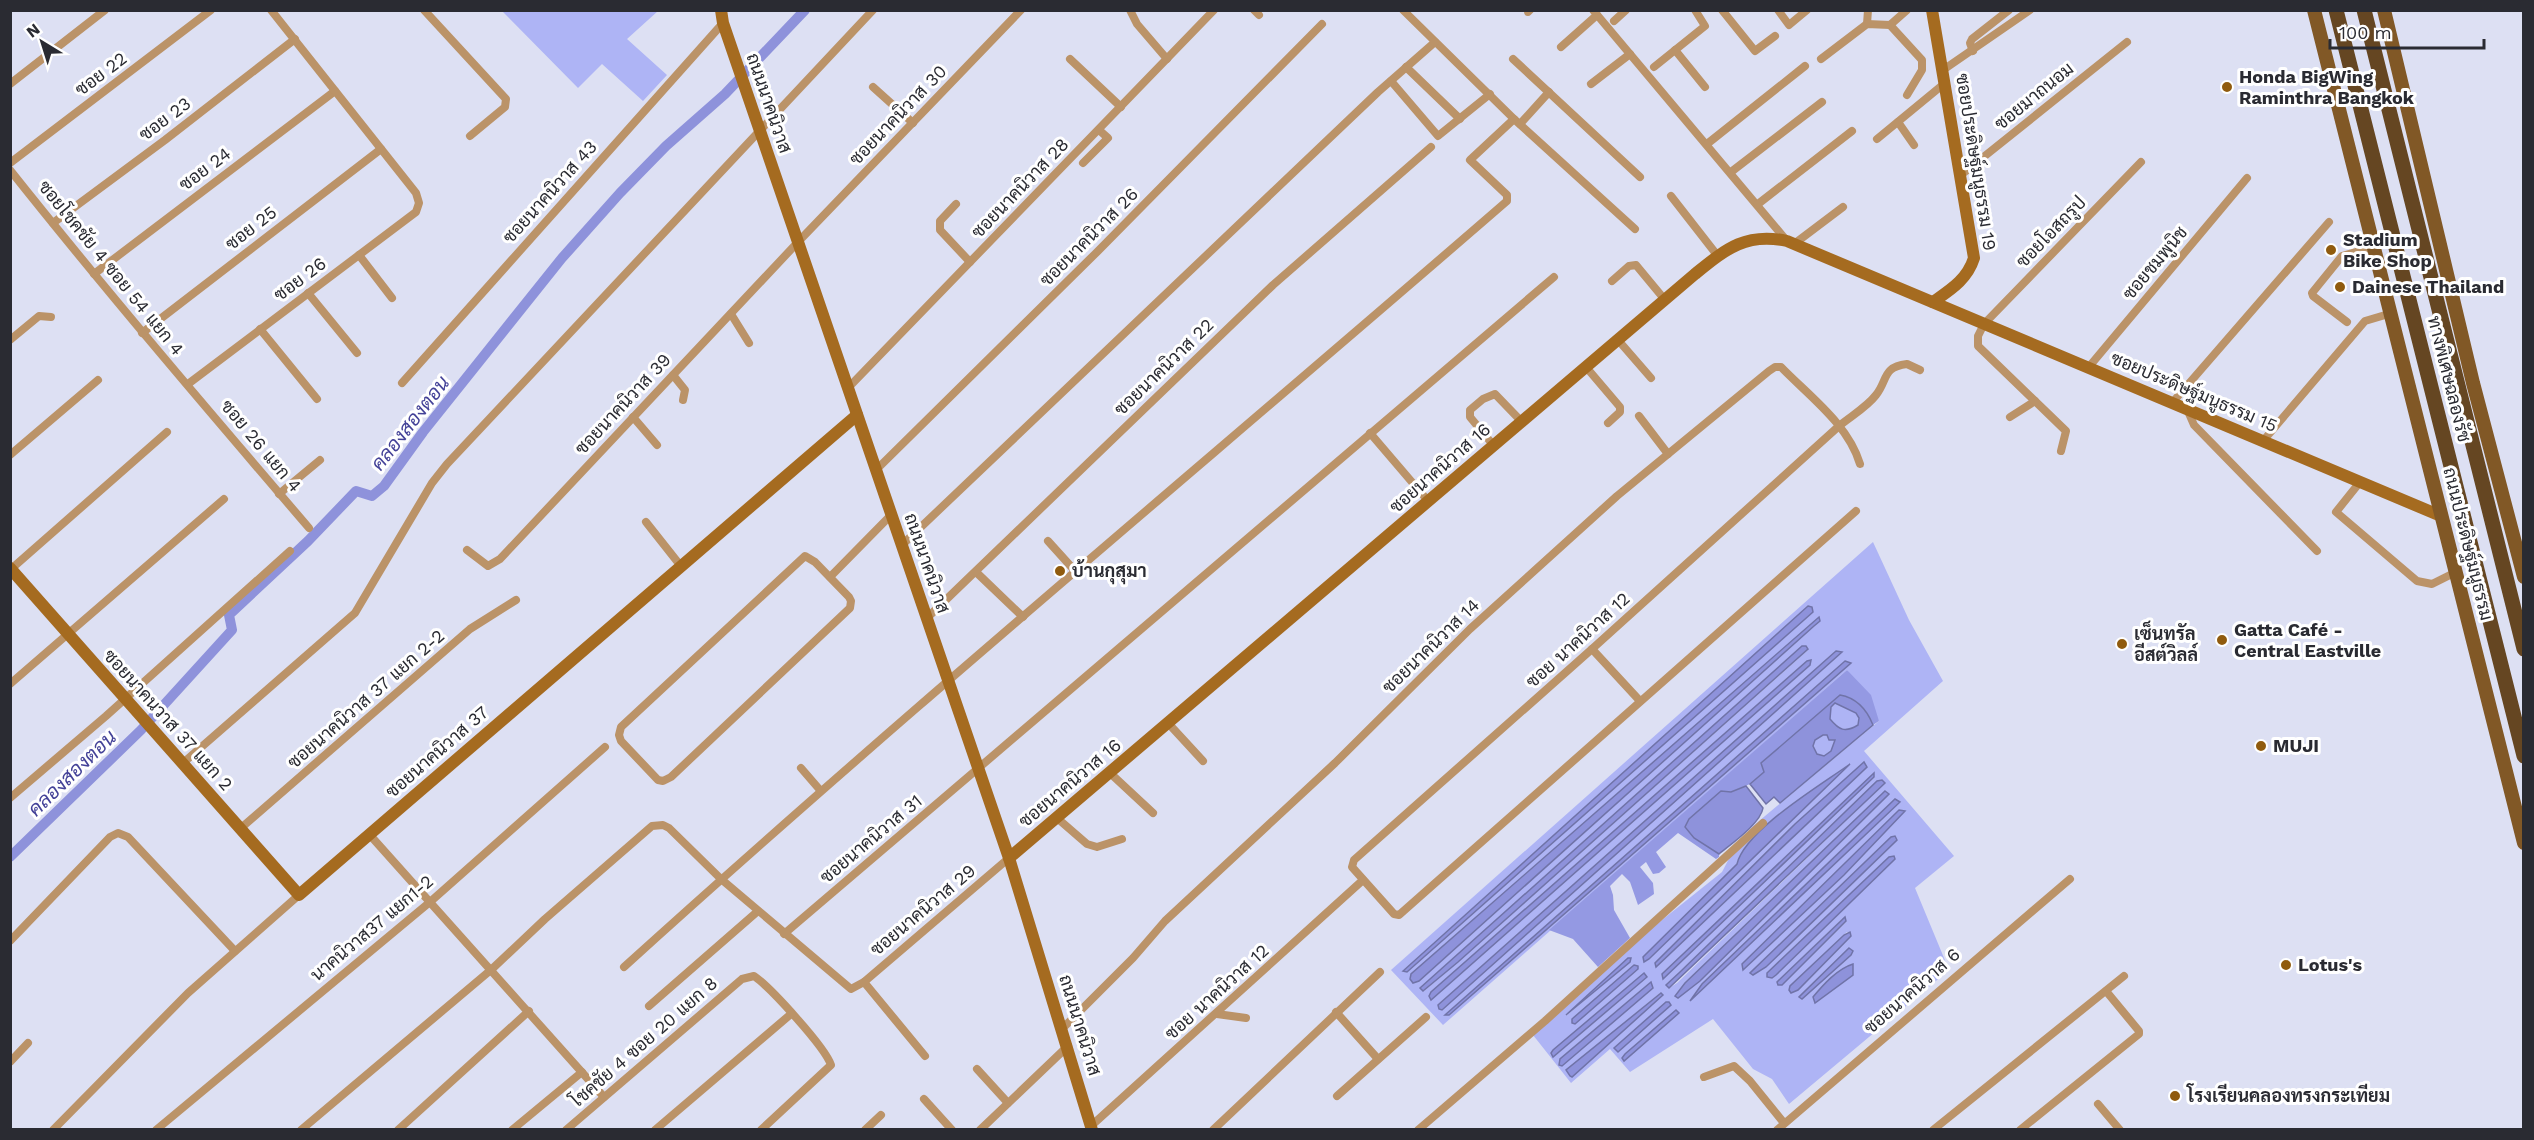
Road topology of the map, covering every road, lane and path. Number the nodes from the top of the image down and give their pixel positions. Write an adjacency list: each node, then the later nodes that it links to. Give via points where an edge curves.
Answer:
1 (105, 10): 47 (street)
2 (211, 10): 72 (street, ซอย 22)
3 (271, 10): 31 (street)
4 (424, 10): 65 (street, via 506,99 505,107)
5 (873, 10): 62 (street)
6 (1021, 10): 61 (street, ซอยนาคนิวาส 30)
7 (1130, 10): 39 (street)
8 (1214, 10): 39 (street, ซอยนาคนิวาส 28)
9 (1403, 10): 32 (street)
10 (1626, 10): 26 (street)
11 (1722, 10): 30 (street, via 1755,51)
12 (1778, 10): 13 (street, via 1789,25)
13 (1807, 10)
14 (1868, 10): 28 (street)
15 (1907, 10): 29 (street)
16 (1932, 10): 45 (street, ซอยประดิษฐ์มนูธรรม 19)
17 (2009, 10): 36 (street, via 1972,39)
18 (2030, 10): 36 (street)
19 (2314, 10): 88 (main road, ถนนประดิษฐ์มนูธรรม)
20 (2337, 10): 176 (highway, ทางพิเศษฉลองรัช)
21 (2364, 10): 169 (highway, ทางพิเศษฉลองรัช)
22 (2384, 10): 153 (main road, via 2475,393)
23 (1698, 12): 35 (street, via 1705,26)
24 (1595, 13): 34 (street); 37 (street)
25 (722, 17): 62 (street, ถนนนาคนิวาส); 116 (street, ซอยนาคนิวาส 43)
26 (1614, 21)
27 (1322, 24): 141 (street, ซอยนาคนิวาส 26)
28 (1867, 24): 29 (street); 41 (street)
29 (1890, 25): 55 (street, via 1922,60 1922,70)
30 (1775, 36)
31 (295, 39): 52 (street); 84 (street, ซอย 23)
32 (1435, 42): 43 (street); 54 (street)
33 (2127, 42): 76 (street, ซอยมาถนอม)
34 (1561, 47)
35 (1675, 50): 44 (street); 51 (street)
36 (1973, 51): 45 (street)
37 (1630, 54): 48 (street); 67 (street)
38 (1070, 59): 57 (street)
39 (1167, 59): 57 (street, ซอยนาคนิวาส 28)
40 (1513, 59): 53 (street)
41 (1821, 59)
42 (1805, 66): 67 (street)
43 (1406, 67): 46 (street); 58 (street)
44 (1654, 67)
45 (1943, 70): 49 (street, ซอยประดิษฐ์มนูธรรม 19)
46 (1390, 81): 58 (street, via 1438,136); 152 (street)
47 (10, 84)
48 (1591, 84)
49 (1946, 84): 60 (street); 76 (street, ซอยประดิษฐ์มนูธรรม 19)
50 (873, 87): 61 (street)
51 (1705, 87)
52 (335, 91): 70 (street); 92 (street, ซอย 24)
53 (1549, 92): 59 (street); 77 (street)
54 (1490, 94): 58 (street); 59 (street)
55 (1907, 95)
56 (1822, 102): 75 (street)
57 (1121, 107): 63 (street, ซอยนาคนิวาส 28)
58 (1460, 119)
59 (1517, 122): 85 (street); 160 (street, via 1470,160 1508,195 1507,201)
60 (1898, 122): 66 (street); 68 (street)
61 (913, 123): 86 (street, ซอยนาคนิวาส 30)
62 (759, 130): 86 (street, ถนนนาคนิวาส); 178 (street, via 437,475 355,614)
63 (1099, 130): 73 (street, via 1108,138); 91 (street, ซอยนาคนิวาส 28)
64 (1852, 131): 81 (street)
65 (470, 136)
66 (1877, 139)
67 (1707, 144): 75 (street)
68 (1914, 145)
69 (1431, 147): 159 (street, ซอยนาคนิวาส 22, via 1273,285)
70 (381, 149): 89 (street, ซอย 26, via 419,203 416,212); 105 (street, ซอย 25)
71 (2141, 162): 103 (street, ซอยโอสถรูป)
72 (10, 163)
73 (1083, 163)
74 (10, 170): 84 (street, ซอยโชคชัย 4 ซอย 54 แยก 4)
75 (1731, 172): 81 (street)
76 (1961, 175): 98 (street, ซอยประดิษฐ์มนูธรรม 19, via 1974,258 1962,281)
77 (1640, 177)
78 (2247, 178): 111 (street, ซอยชมพูนิช)
79 (1671, 196): 90 (street)
80 (956, 204): 91 (street, via 940,221 940,230)
81 (1758, 204): 87 (street)
82 (1843, 207): 87 (street)
83 (2329, 222): 122 (street)
84 (53, 223): 92 (street, ซอยโชคชัย 4 ซอย 54 แยก 4)
85 (1635, 229)
86 (798, 242): 100 (street, ซอยนาคนิวาส 39); 118 (street, ถนนนาคนิวาส)
87 (1791, 243): 90 (street, ซอยนาคนิวาส 16, via 1755,238); 98 (street, ซอยนาคนิวาส 16)
88 (2373, 248): 99 (main road, ถนนประดิษฐ์มนูธรรม); 102 (street, via 2342,256 2312,293)
89 (359, 255): 95 (street, ซอย 26); 96 (street)
90 (1717, 255): 97 (street, ซอยนาคนิวาส 16)
91 (970, 262): 118 (street, ซอยนาคนิวาส 28)
92 (94, 274): 105 (street, ซอยโชคชัย 4 ซอย 54 แยก 4)
93 (1554, 277): 132 (street, ซอยนาคนิวาส 31)
94 (1612, 281): 97 (street, via 1629,266 1636,265)
95 (308, 293): 104 (street, ซอย 26); 109 (street)
96 (392, 297)
97 (1665, 300): 107 (street, ซอยนาคนิวาส 16)
98 (1933, 302): 103 (street, ซอยประดิษฐ์มนูธรรม 15)
99 (2392, 313): 133 (street, via 2364,321); 148 (main road, ถนนประดิษฐ์มนูธรรม)
100 (731, 314): 108 (street); 113 (street, ซอยนาคนิวาส 39)
101 (51, 317): 106 (street, via 39,316)
102 (2347, 322)
103 (1984, 324): 111 (street, ซอยประดิษฐ์มนูธรรม 15); 121 (street, via 1978,346)
104 (260, 329): 117 (street, ซอย 26); 119 (street)
105 (142, 333): 117 (street, ซอยโชคชัย 4 ซอย 54 แยก 4)
106 (10, 340)
107 (1618, 340): 110 (street, ซอยนาคนิวาส 16); 114 (street)
108 (749, 343)
109 (357, 353)
110 (1586, 367): 128 (street, ซอยนาคนิวาส 16); 129 (street, via 1620,407)
111 (2088, 368): 122 (street, ซอยประดิษฐ์มนูธรรม 15)
112 (1920, 370): 130 (street, ซอย นาคนิวาส 12, via 1907,364 1891,369 1875,396)
113 (673, 375): 120 (street, via 685,390); 126 (street, ซอยนาคนิวาส 39)
114 (1651, 378)
115 (98, 380): 138 (street)
116 (402, 383)
117 (188, 384): 143 (street, ซอย 26 แยก 4)
118 (848, 388): 124 (street, ถนนนาคนิวาส)
119 (317, 399)
120 (683, 400)
121 (2035, 401): 127 (street); 136 (street, via 2066,431)
122 (2172, 403): 123 (street, ซอยประดิษฐ์มนูธรรม 15)
123 (2187, 409): 133 (street, ซอยประดิษฐ์มนูธรรม 15); 156 (street, via 2194,425)
124 (857, 415): 141 (street, ถนนนาคนิวาส); 157 (street, ซอยนาคนิวาส 37)
125 (1639, 416): 137 (street)
126 (633, 417): 134 (street); 154 (street, ซอยนาคนิวาส 39, via 492,565 484,564)
127 (2010, 417)
128 (1522, 422): 135 (street, ซอยนาคนิวาส 16); 135 (street, via 1495,394 1470,410 1470,417)
129 (1608, 423)
130 (1839, 426): 137 (street, ซอยนาคนิวาส 14, via 1781,367 1775,367); 140 (street, via 1855,447); 168 (street, ซอย นาคนิวาส 12)
131 (167, 432): 158 (street)
132 (1370, 433): 145 (street); 180 (street, ซอยนาคนิวาส 31)
133 (2263, 441): 142 (street, ซอยประดิษฐ์มนูธรรม 15)
134 (657, 445)
135 (1494, 446): 145 (street, ซอยนาคนิวาส 16)
136 (2061, 451)
137 (1668, 454): 214 (street, ซอยนาคนิวาส 14, via 1470,629 1335,763 1165,921)
138 (10, 455)
139 (320, 460): 143 (street)
140 (1860, 464)
141 (876, 470): 147 (street, ถนนนาคนิวาส)
142 (2360, 482): 148 (street, ซอยประดิษฐ์มนูธรรม 15); 161 (street, via 2336,512 2417,581 2432,584)
143 (279, 494): 150 (street, ซอย 26 แยก 4)
144 (224, 499): 167 (street)
145 (1429, 502): 174 (street, ซอยนาคนิวาส 16)
146 (1856, 511): 173 (street)
147 (892, 514): 152 (street, ถนนนาคนิวาส); 162 (street)
148 (2441, 516): 161 (main road, ถนนประดิษฐ์มนูธรรม)
149 (646, 522): 157 (street)
150 (309, 528)
151 (1048, 541): 160 (street)
152 (902, 545): 166 (street, ถนนนาคนิวาส)
153 (2520, 549): 163 (main road)
154 (467, 550)
155 (290, 551): 172 (street)
156 (2317, 551)
157 (680, 565): 188 (street, ซอยนาคนิวาส 37)
158 (11, 569): 167 (street, ซอยนาคนวาส 37 แยก 2)
159 (976, 572): 165 (street); 166 (street, ซอยนาคนิวาส 22)
160 (1076, 572): 165 (street)
161 (2456, 572): 190 (main road, ถนนประดิษฐ์มนูธรรม)
162 (830, 577): 162 (street, via 851,601 850,608 672,777 658,780 621,741 621,727 801,558 809,557)
163 (2523, 578)
164 (516, 600): 187 (street, ซอยนาคนิวาส 37 แยก 2-2, via 470,629)
165 (1023, 617): 170 (street)
166 (927, 618): 170 (street, ถนนนาคนิวาส)
167 (68, 635): 171 (street); 172 (street, ซอยนาคนวาส 37 แยก 2)
168 (1592, 649): 173 (street); 194 (street, ซอย นาคนิวาส 12, via 1354,860 1352,867)
169 (2523, 649)
170 (948, 680): 180 (street, ถนนนาคนิวาส); 182 (street)
171 (10, 684)
172 (125, 699): 178 (street, ซอยนาคนวาส 37 แยก 2); 183 (street)
173 (1640, 701): 194 (street, via 1399,915)
174 (1168, 723): 177 (street); 181 (street, ซอยนาคนิวาส 16)
175 (605, 747): 196 (street, นาคนิวาส37 แยก1-2)
176 (2523, 756)
177 (1203, 761)
178 (183, 763): 187 (street, ซอยนาคนวาส 37 แยก 2)
179 (801, 768): 182 (street)
180 (979, 769): 191 (street, ถนนนาคนิวาส); 198 (street, ซอยนาคนิวาส 31)
181 (1110, 773): 184 (street); 185 (street, ซอยนาคนิวาส 16)
182 (820, 790): 192 (street)
183 (10, 798)
184 (1153, 813)
185 (1056, 818): 189 (street, via 1087,844 1097,847); 191 (street, ซอยนาคนิวาส 16)
186 (1763, 823): 243 (street)
187 (241, 828): 195 (street, ซอยนาคนวาส 37 แยก 2)
188 (369, 834): 195 (street, ซอยนาคนิวาส 37); 196 (street)
189 (1122, 839)
190 (2523, 843)
191 (1009, 858): 205 (street, ซอยนาคนิวาส 29); 214 (street, ถนนนาคนิวาส)
192 (721, 879): 197 (street); 201 (street); 202 (street, via 669,828 652,826)
193 (2070, 879): 229 (street, ซอยนาคนิวาส 6)
194 (1363, 880): 211 (street, ซอย นาคนิวาส 12)
195 (299, 895): 200 (street, ซอยนาคนิวาส 37)
196 (430, 902): 202 (street); 232 (street, นาคนิวาส37 แยก1-2)
197 (758, 911): 198 (street); 207 (street)
198 (784, 934): 205 (street, via 848,988)
199 (10, 941): 200 (street, via 118,832 128,837)
200 (235, 951): 231 (street, ซอยนาคนิวาส 37, via 188,993)
201 (624, 967)
202 (492, 969): 208 (street); 233 (street)
203 (1380, 972): 209 (street)
204 (2124, 976): 206 (street)
205 (861, 985): 217 (street)
206 (2106, 991): 245 (street); 246 (street, via 2139,1034)
207 (649, 1006)
208 (529, 1011): 221 (street); 234 (street)
209 (1336, 1012): 218 (street); 242 (street)
210 (791, 1014): 224 (street, โชคชัย 4 ซอย 20 แยก 8, via 754,976 742,979); 237 (street); 238 (street, via 831,1065)
211 (1217, 1014): 213 (street); 230 (street, ซอย นาคนิวาส 12)
212 (1426, 1017): 218 (street)
213 (1246, 1018)
214 (1062, 1028): 216 (street, ถนนนาคนิวาส)
215 (28, 1043): 219 (street)
216 (1068, 1046): 226 (street); 230 (street, ถนนนาคนิวาส)
217 (925, 1056)
218 (1378, 1059): 223 (street)
219 (10, 1062)
220 (976, 1069): 226 (street)
221 (582, 1072): 224 (street); 235 (street)
222 (1704, 1077): 229 (street, via 1734,1066)
223 (1337, 1096)
224 (604, 1097): 236 (street, โชคชัย 4 ซอย 20 แยก 8)
225 (924, 1099): 240 (street)
226 (1008, 1103): 241 (street)
227 (2098, 1104): 247 (street)
228 (881, 1115): 239 (street)
229 (1784, 1123): 244 (street, ซอยนาคนิวาส 6)
230 (1092, 1128)
231 (53, 1130)
232 (156, 1130)
233 (301, 1130)
234 (398, 1130)
235 (512, 1130)
236 (566, 1130)
237 (655, 1130)
238 (761, 1130)
239 (865, 1130)
240 (952, 1130)
241 (980, 1130)
242 (1212, 1130)
243 (1418, 1130)
244 (1777, 1130)
245 (1933, 1130)
246 (2020, 1130)
247 (2120, 1130)

